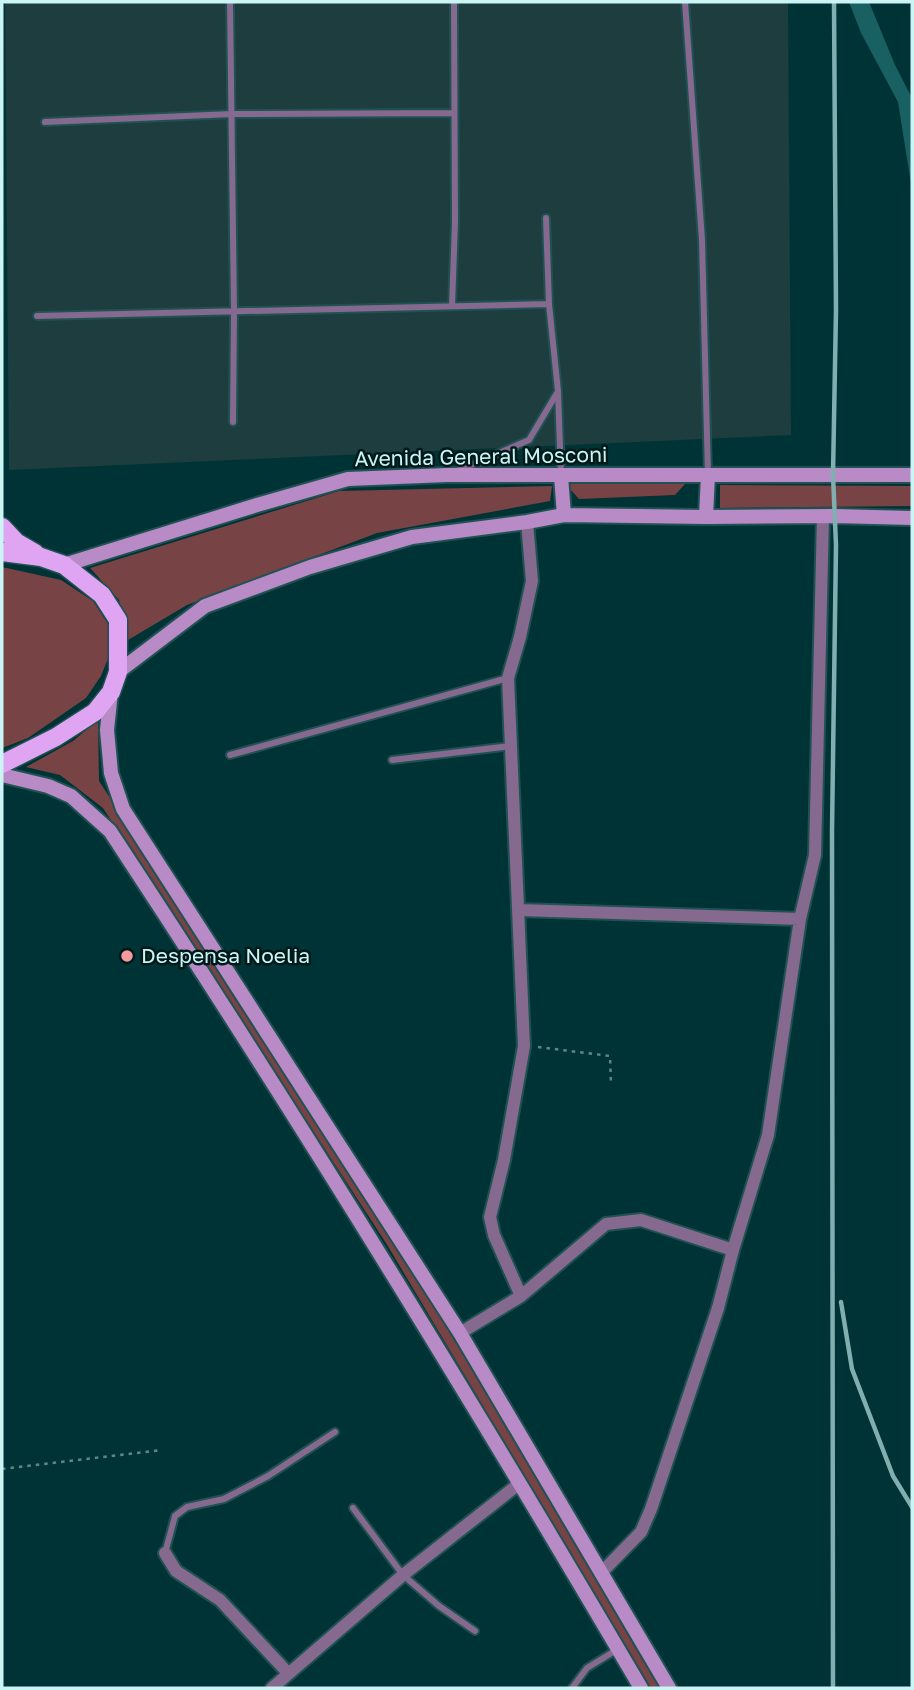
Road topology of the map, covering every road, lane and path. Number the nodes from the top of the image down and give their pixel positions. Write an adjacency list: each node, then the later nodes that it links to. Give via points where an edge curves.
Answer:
1 (230, 2): 5 (lane)
2 (454, 2): 4 (lane)
3 (685, 2): 16 (lane, via 702,240)
4 (453, 113): 5 (lane); 9 (lane)
5 (232, 114): 6 (lane); 10 (lane)
6 (45, 122)
7 (546, 218): 8 (lane)
8 (549, 304): 9 (lane); 12 (lane)
9 (452, 306): 10 (lane)
10 (234, 311): 11 (lane); 13 (lane)
11 (37, 316)
12 (558, 391): 14 (lane, via 529,440); 15 (lane)
13 (233, 422)
14 (447, 475): 15 (street, Avenida General Mosconi); 26 (street, Avenida General Mosconi, via 348,479)
15 (561, 475): 16 (street, Avenida General Mosconi); 18 (street)
16 (708, 475): 17 (street, Avenida General Mosconi); 20 (street)
17 (912, 475)
18 (564, 515): 20 (street); 22 (street)
19 (823, 516): 20 (street); 21 (street); 36 (street, via 815,855)
20 (706, 517)
21 (912, 520)
22 (527, 522): 27 (street, via 412,537 310,567 205,606); 28 (street, via 532,581)
23 (2, 527): 25 (main road)
24 (2, 552): 25 (main road)
25 (41, 557): 26 (main road)
26 (64, 565): 27 (main road, via 102,595 118,620)
27 (118, 672): 29 (main road)
28 (508, 678): 30 (street); 31 (lane)
29 (111, 692): 33 (main road, via 95,712); 41 (street, via 107,730 111,773 123,809)
30 (510, 746): 32 (lane); 35 (street)
31 (230, 755)
32 (391, 760)
33 (2, 764)
34 (2, 775): 45 (street, via 71,796 110,831 355,1213)
35 (519, 910): 36 (street); 37 (street)
36 (800, 919): 39 (street, via 768,1135)
37 (524, 1045): 38 (path, via 610,1056); 40 (street, via 490,1217)
38 (611, 1084)
39 (733, 1250): 40 (street, via 641,1220 606,1224); 48 (street, via 651,1509 641,1532)
40 (521, 1296): 41 (street)
41 (460, 1333): 48 (street)
42 (335, 1432): 47 (lane, via 224,1499 181,1511 175,1516)
43 (162, 1450): 44 (path)
44 (2, 1469)
45 (520, 1483): 49 (street); 51 (street)
46 (353, 1508): 49 (lane)
47 (165, 1553): 52 (street, via 176,1571 220,1600)
48 (601, 1573): 56 (street)
49 (403, 1575): 50 (lane); 52 (street)
50 (475, 1631)
51 (618, 1649): 54 (lane, via 587,1668); 55 (street)
52 (288, 1673): 53 (street)
53 (272, 1688)
54 (572, 1688)
55 (641, 1688)
56 (669, 1688)

